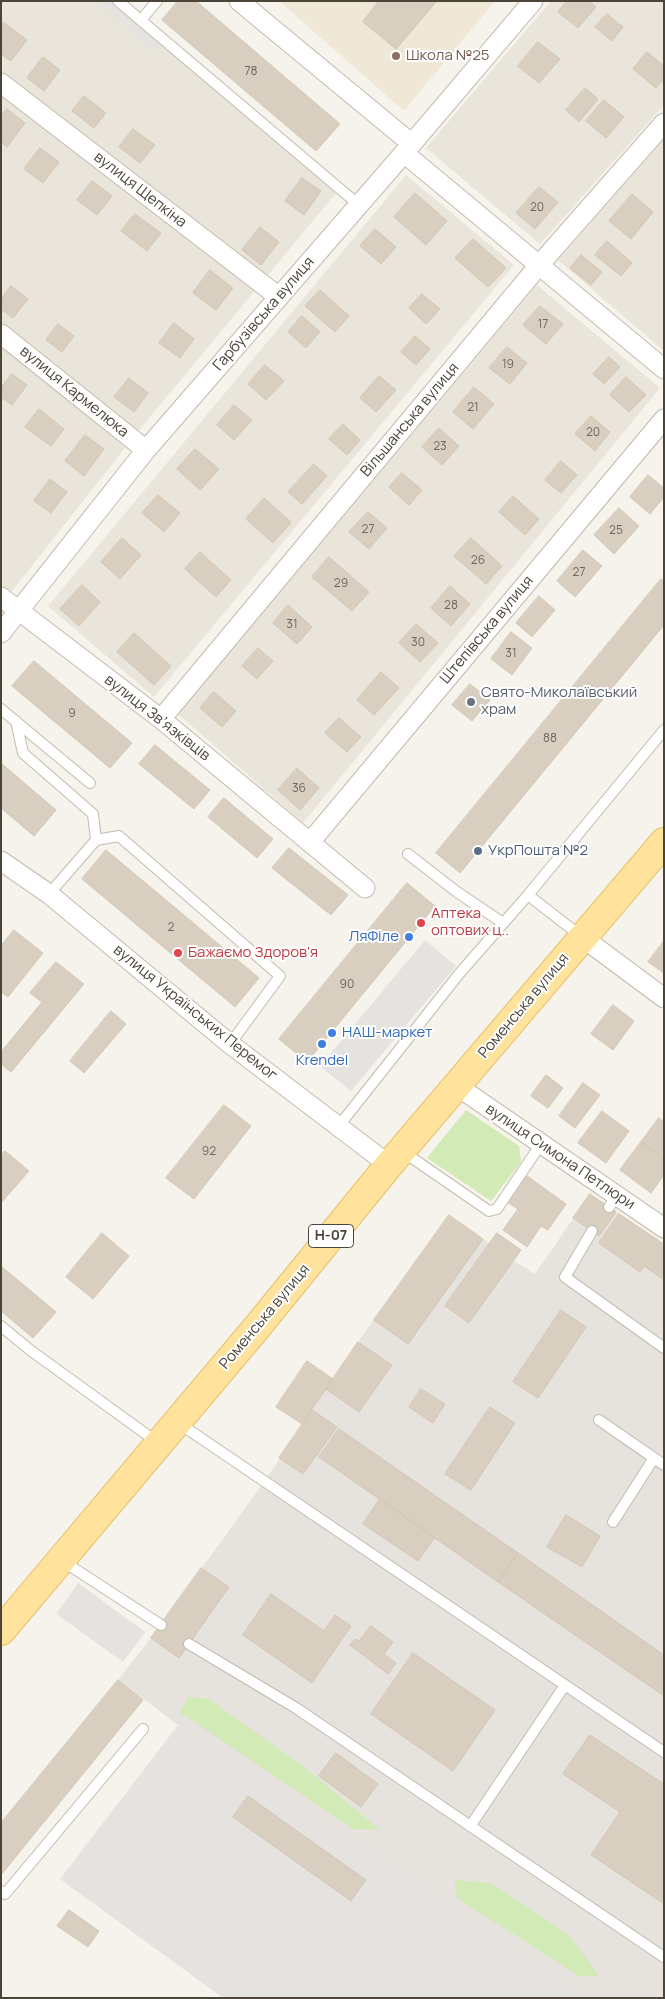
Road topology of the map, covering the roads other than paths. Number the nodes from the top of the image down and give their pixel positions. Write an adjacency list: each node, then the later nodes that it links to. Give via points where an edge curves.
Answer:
1 (118, 1): 5 (lane)
2 (157, 1): 5 (lane)
3 (239, 1): 8 (street)
4 (534, 1): 8 (street, Гарбузівська вулиця)
5 (141, 20): 9 (lane)
6 (1, 83): 11 (street, вулиця Щепкіна)
7 (664, 123): 10 (street, Вільшанська вулиця)
8 (408, 149): 9 (street, Гарбузівська вулиця); 10 (street)
9 (360, 205): 11 (street, Гарбузівська вулиця)
10 (540, 264): 13 (street); 20 (street, Вільшанська вулиця)
11 (279, 297): 15 (street, Гарбузівська вулиця)
12 (1, 334): 15 (street, вулиця Кармелюка)
13 (664, 368)
14 (664, 419): 25 (street, Штепівська вулиця)
15 (146, 450): 17 (street, Гарбузівська вулиця)
16 (1, 597): 17 (street, вулиця Звʼязківців)
17 (19, 611): 18 (street, Гарбузівська вулиця); 20 (street, вулиця Звʼязківців)
18 (1, 633)
19 (1, 709): 21 (lane)
20 (161, 719): 25 (street, вулиця Звʼязківців)
21 (16, 721): 23 (lane); 24 (lane, via 23,753 94,814)
22 (664, 730): 31 (lane)
23 (90, 783)
24 (96, 840): 30 (lane); 35 (lane, via 119,836 280,976)
25 (311, 841): 29 (street, вулиця Звʼязківців)
26 (664, 842): 33 (main road, Роменська вулиця / Н-07)
27 (408, 854): 32 (lane, via 456,892)
28 (1, 861): 30 (street, вулиця Українських Перемог)
29 (365, 888)
30 (49, 894): 35 (street, вулиця Українських Перемог)
31 (528, 895): 32 (lane); 33 (lane)
32 (503, 923): 37 (lane)
33 (582, 937): 34 (street); 36 (main road, Роменська вулиця / Н-07)
34 (664, 998)
35 (230, 1044): 37 (street, вулиця Українських Перемог)
36 (457, 1086): 38 (street, вулиця Симона Петлюри); 39 (main road, Роменська вулиця / Н-07)
37 (338, 1127): 39 (street, вулиця Українських Перемог)
38 (541, 1144): 39 (lane, via 497,1209 489,1211); 40 (street, вулиця Симона Петлюри, via 613,1202)
39 (395, 1158): 45 (main road, Роменська вулиця / Н-07)
40 (664, 1228)
41 (592, 1231): 43 (lane, via 565,1276)
42 (1, 1326): 46 (lane)
43 (664, 1348)
44 (599, 1420): 47 (lane)
45 (176, 1422): 46 (main road, Роменська вулиця / Н-07); 54 (lane)
46 (158, 1443): 50 (main road, Роменська вулиця / Н-07)
47 (654, 1458): 48 (lane); 49 (lane)
48 (664, 1465)
49 (613, 1522)
50 (61, 1560): 51 (lane); 52 (main road, Роменська вулиця / Н-07)
51 (161, 1626)
52 (1, 1631)
53 (189, 1644): 57 (lane, via 296,1708)
54 (565, 1685): 56 (lane); 57 (lane)
55 (143, 1728): 58 (lane, via 5,1894)
56 (664, 1752)
57 (470, 1825): 59 (lane)
58 (1, 1891)
59 (664, 1957)

